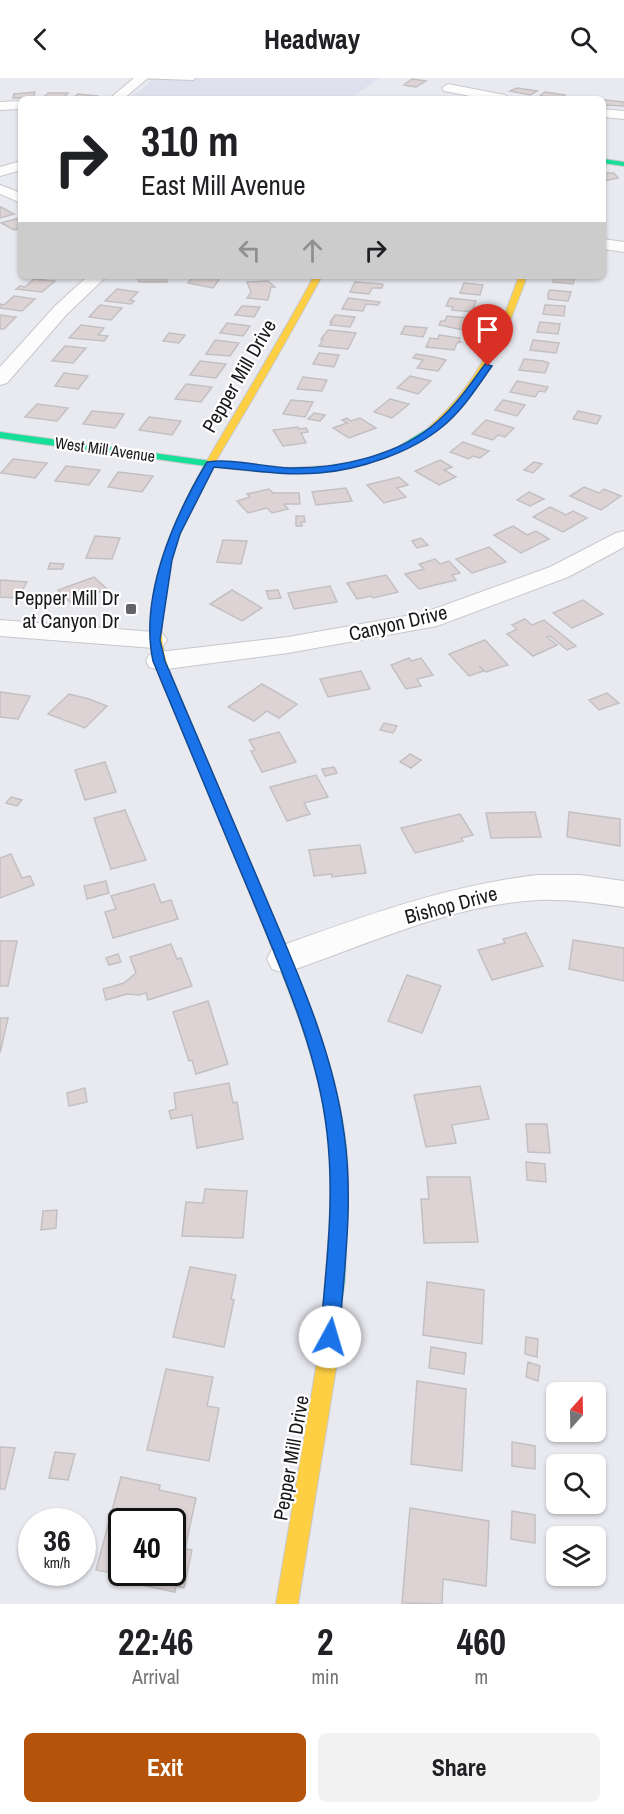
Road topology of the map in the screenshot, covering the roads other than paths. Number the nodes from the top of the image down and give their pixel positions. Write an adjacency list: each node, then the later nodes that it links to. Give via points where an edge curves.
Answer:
1 (142, 78): 2 (lane); 5 (street)
2 (166, 78): 3 (lane)
3 (192, 78)
4 (462, 78): 6 (street, via 444,91)
5 (119, 96)
6 (482, 96)
7 (18, 105): 8 (street)
8 (0, 106)
9 (606, 113): 10 (street)
10 (624, 115)
11 (606, 161): 12 (street)
12 (624, 164)
13 (18, 166): 14 (street)
14 (0, 172)
15 (0, 189): 16 (street)
16 (18, 197)
17 (606, 244): 18 (street)
18 (624, 247)
19 (95, 279): 22 (street, via 61,310)
20 (316, 279): 24 (street, Pepper Mill Drive)
21 (522, 279): 24 (street, West Mill Avenue, via 488,366 453,412 417,440 375,458 321,470)
22 (0, 379)
23 (0, 435): 24 (street, West Mill Avenue)
24 (211, 464): 27 (street, Pepper Mill Drive, via 186,508 167,560)
25 (624, 538): 27 (street, Canyon Drive, via 559,572 428,620 288,645)
26 (0, 628): 27 (street, Canyon Drive)
27 (157, 651): 29 (street, Pepper Mill Drive)
28 (624, 894): 29 (street, Bishop Drive, via 556,886 517,888 425,910)
29 (284, 959): 30 (street, Pepper Mill Drive, via 325,1079 336,1132 339,1185 328,1356)
30 (287, 1604)

